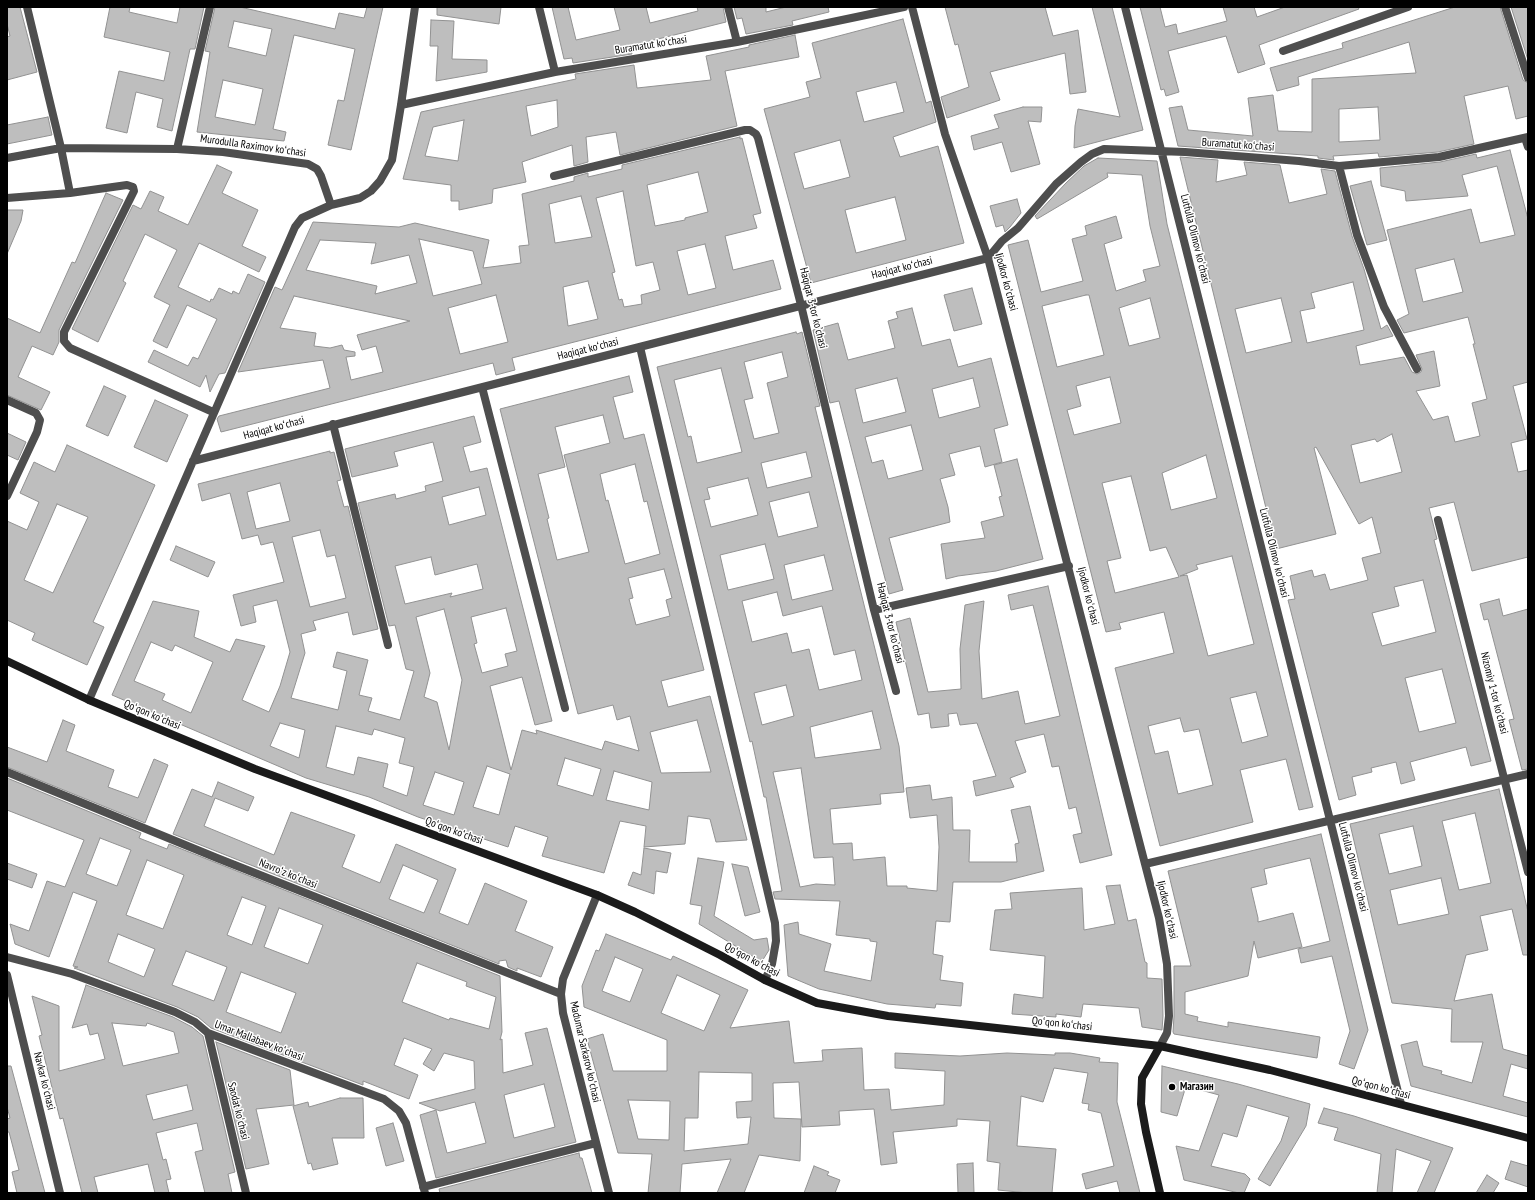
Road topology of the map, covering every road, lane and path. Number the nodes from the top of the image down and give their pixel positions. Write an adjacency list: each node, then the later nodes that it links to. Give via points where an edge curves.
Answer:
1 (27, 7): 17 (street)
2 (210, 7): 19 (street)
3 (415, 7): 15 (street)
4 (539, 7): 13 (street)
5 (728, 7): 11 (street)
6 (904, 7): 11 (street, Buramatut koʻchasi)
7 (912, 7): 27 (street, Ijodkor koʻchasi, via 945,134)
8 (1124, 7): 20 (street, Lutfulla Olimov koʻchasi)
9 (1408, 7): 12 (street)
10 (1505, 7): 14 (street)
11 (737, 42): 13 (street, Buramatut koʻchasi)
12 (1283, 51)
13 (555, 72): 15 (street, Buramatut koʻchasi)
14 (1528, 78)
15 (402, 105): 26 (street, via 392,160 380,181 360,198)
16 (1527, 137): 18 (street); 22 (street, Buramatut koʻchasi, via 1439,157)
17 (61, 148): 19 (street, Murodulla Raximov koʻchasi); 21 (street, Murodulla Raximov koʻchasi); 24 (street)
18 (1528, 148)
19 (177, 149): 26 (street, Murodulla Raximov koʻchasi, via 223,152 308,164 317,169 321,176)
20 (1161, 152): 22 (street, Buramatut koʻchasi, via 1200,153); 27 (street, Buramatut koʻchasi, via 1104,149 1092,154 1056,184); 48 (street, Lutfulla Olimov koʻchasi)
21 (7, 158)
22 (1339, 166): 30 (street, via 1357,235 1384,307)
23 (554, 176): 28 (street, Haqiqat 3-tor koʼchasi, via 745,130 753,131 758,138)
24 (70, 193): 25 (street); 33 (street, via 127,185 133,187 134,191 64,332 64,341 70,348)
25 (7, 198)
26 (331, 205): 33 (street, via 302,218 295,227)
27 (988, 258): 28 (street, Haqiqat koʻchasi); 38 (street, Ijodkor koʻchasi)
28 (801, 305): 29 (street, Haqiqat koʻchasi); 39 (street, Haqiqat 3-tor koʼchasi)
29 (640, 347): 31 (street, Haqiqat koʻchasi); 54 (street, via 775,924 775,949)
30 (1417, 369)
31 (482, 387): 34 (street, Haqiqat koʻchasi); 44 (street)
32 (7, 400): 36 (street, via 36,413 40,420 37,432)
33 (213, 412): 35 (street)
34 (333, 424): 35 (street, Haqiqat koʻchasi); 40 (street)
35 (193, 461): 43 (street)
36 (7, 496)
37 (1438, 520): 47 (street, Nizomiy 1-tor koʼchasi)
38 (1069, 566): 39 (street); 49 (street, Ijodkor koʻchasi)
39 (874, 610): 42 (street, Haqiqat 3-tor koʼchasi)
40 (388, 645)
41 (7, 661): 43 (main road, Qoʻqon koʻchasi)
42 (896, 691)
43 (89, 700): 51 (main road, Qoʻqon koʻchasi, via 255,769)
44 (565, 708)
45 (7, 772): 55 (street, Navroʻz koʻchasi, via 216,858)
46 (1528, 774): 47 (street)
47 (1505, 779): 48 (street); 50 (street, Nizomiy 1-tor koʼchasi)
48 (1330, 820): 49 (street); 58 (street, Lutfulla Olimov koʻchasi)
49 (1145, 864): 57 (street, Ijodkor koʻchasi, via 1159,918 1167,964 1169,1016 1167,1032)
50 (1528, 872)
51 (597, 895): 54 (main road, Qoʻqon koʻchasi); 55 (street, Madumar Sarkarov koʻchasi, via 563,979)
52 (7, 957): 56 (street, Umar Mallabaev koʻchasi, via 72,974 175,1012 195,1022)
53 (7, 975): 62 (street, Navkar koʻchasi)
54 (765, 980): 57 (main road, Qoʻqon koʻchasi, via 817,1003 888,1016)
55 (561, 994): 60 (street, Madumar Sarkarov koʻchasi, via 563,1013)
56 (208, 1033): 61 (street, Umar Mallabaev koʻchasi, via 384,1099 399,1111 406,1123); 63 (street, Saodat koʻchasi)
57 (1160, 1046): 58 (main road, Qoʻqon koʻchasi, via 1270,1070); 65 (main road, Ijodkor koʻchasi, via 1142,1078 1141,1104)
58 (1401, 1104): 59 (main road, Qoʻqon koʻchasi)
59 (1528, 1138)
60 (596, 1143): 61 (street); 64 (street, Madumar Sarkarov koʻchasi)
61 (424, 1190)
62 (60, 1193)
63 (246, 1193)
64 (609, 1193)
65 (1160, 1193)

